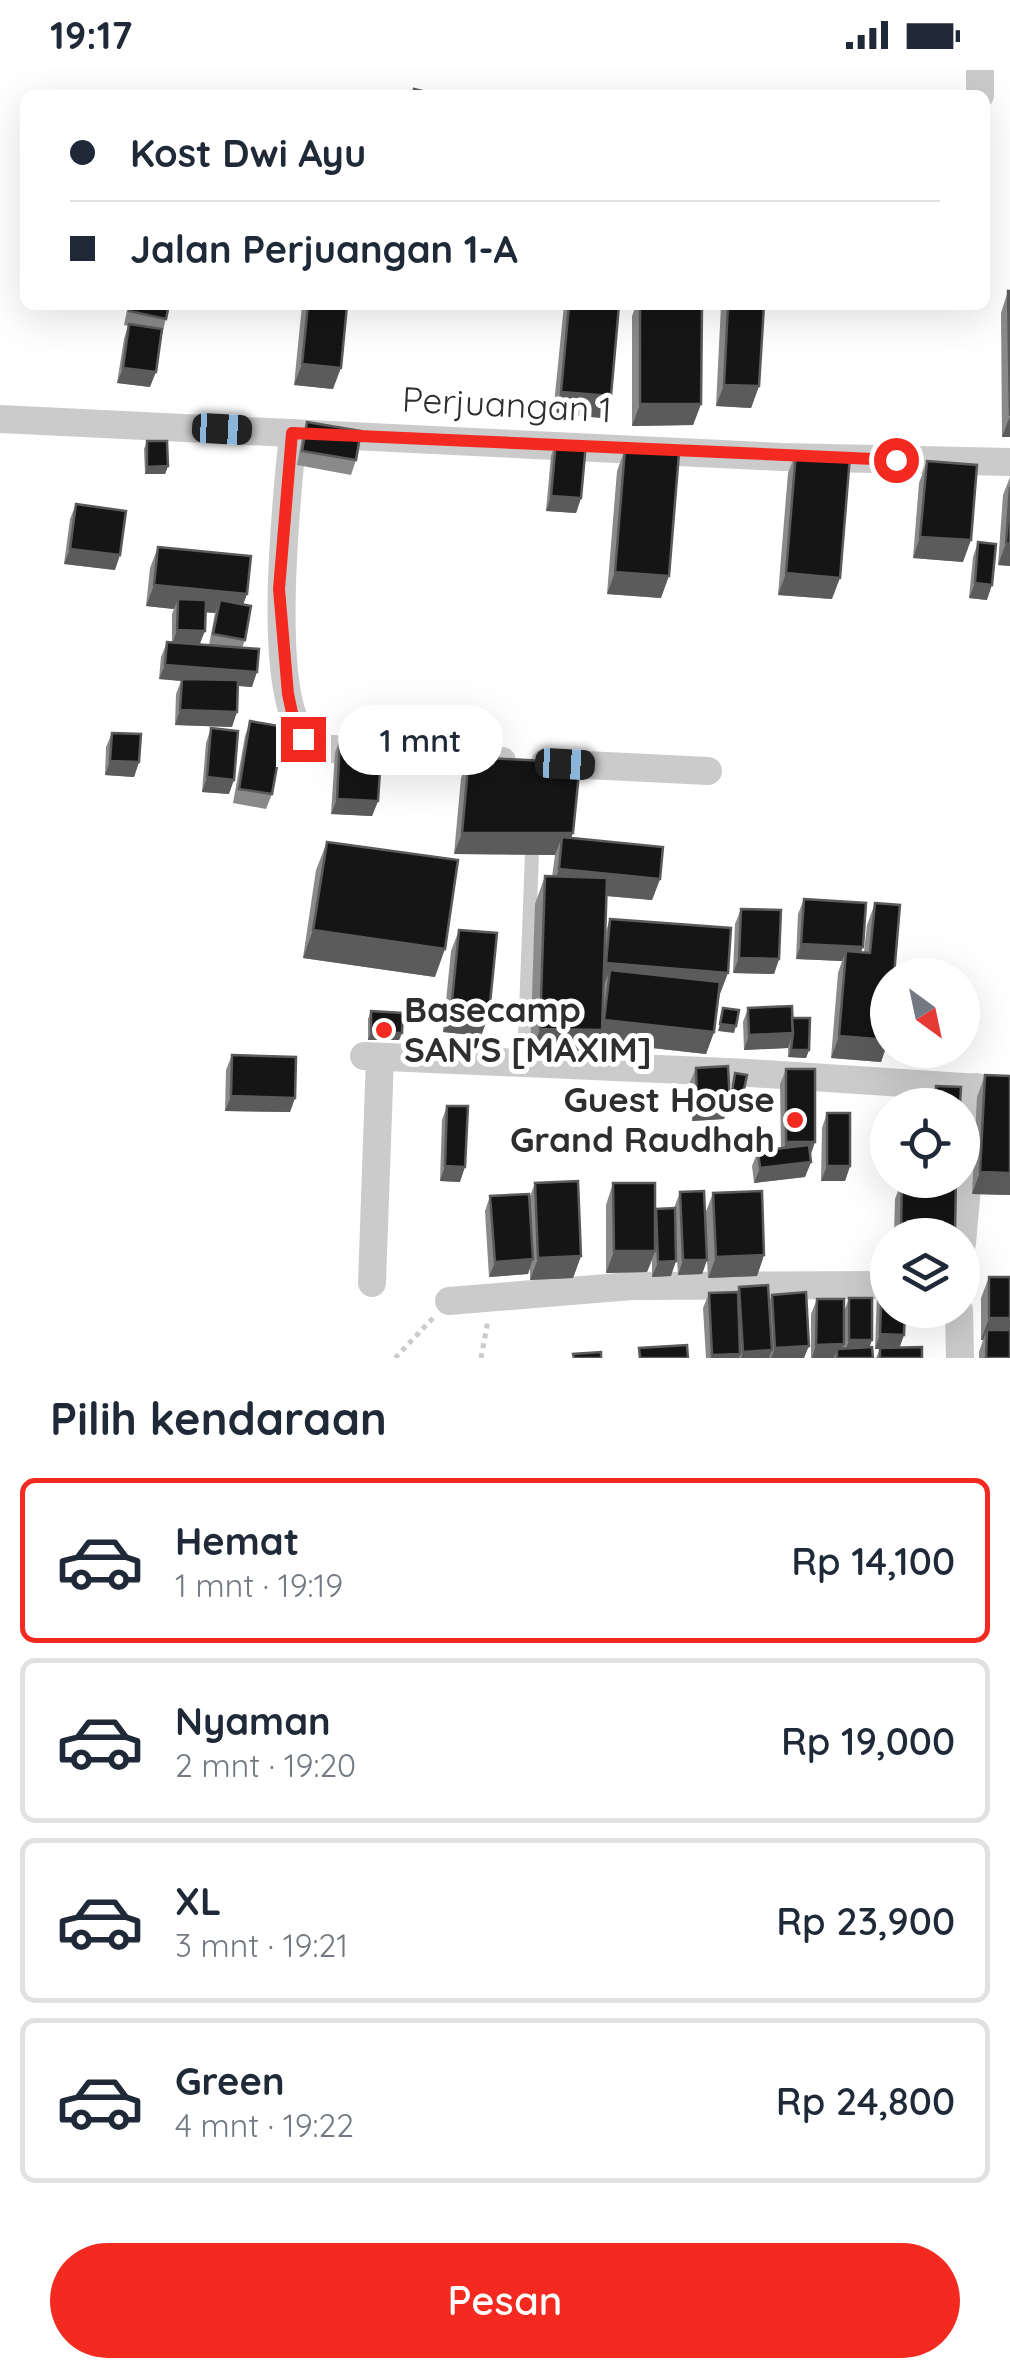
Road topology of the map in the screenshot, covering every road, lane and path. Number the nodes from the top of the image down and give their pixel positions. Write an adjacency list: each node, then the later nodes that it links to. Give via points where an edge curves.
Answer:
1 (0, 419): 2 (street, Perjuangan 1)
2 (292, 433): 3 (street, Perjuangan 1); 4 (street, via 279,589 288,694 303,739 318,748)
3 (1010, 462)
4 (708, 771)
5 (532, 853): 6 (lane)
6 (524, 1063): 7 (street); 10 (street, via 372,1057)
7 (976, 1087): 8 (street); 9 (street)
8 (1010, 1090)
9 (964, 1218)
10 (372, 1283)
11 (870, 1284): 12 (street, via 632,1286)
12 (492, 1297): 13 (street); 16 (path)
13 (449, 1301): 15 (path)
14 (959, 1328): 17 (street)
15 (395, 1358)
16 (482, 1358)
17 (960, 1358)

